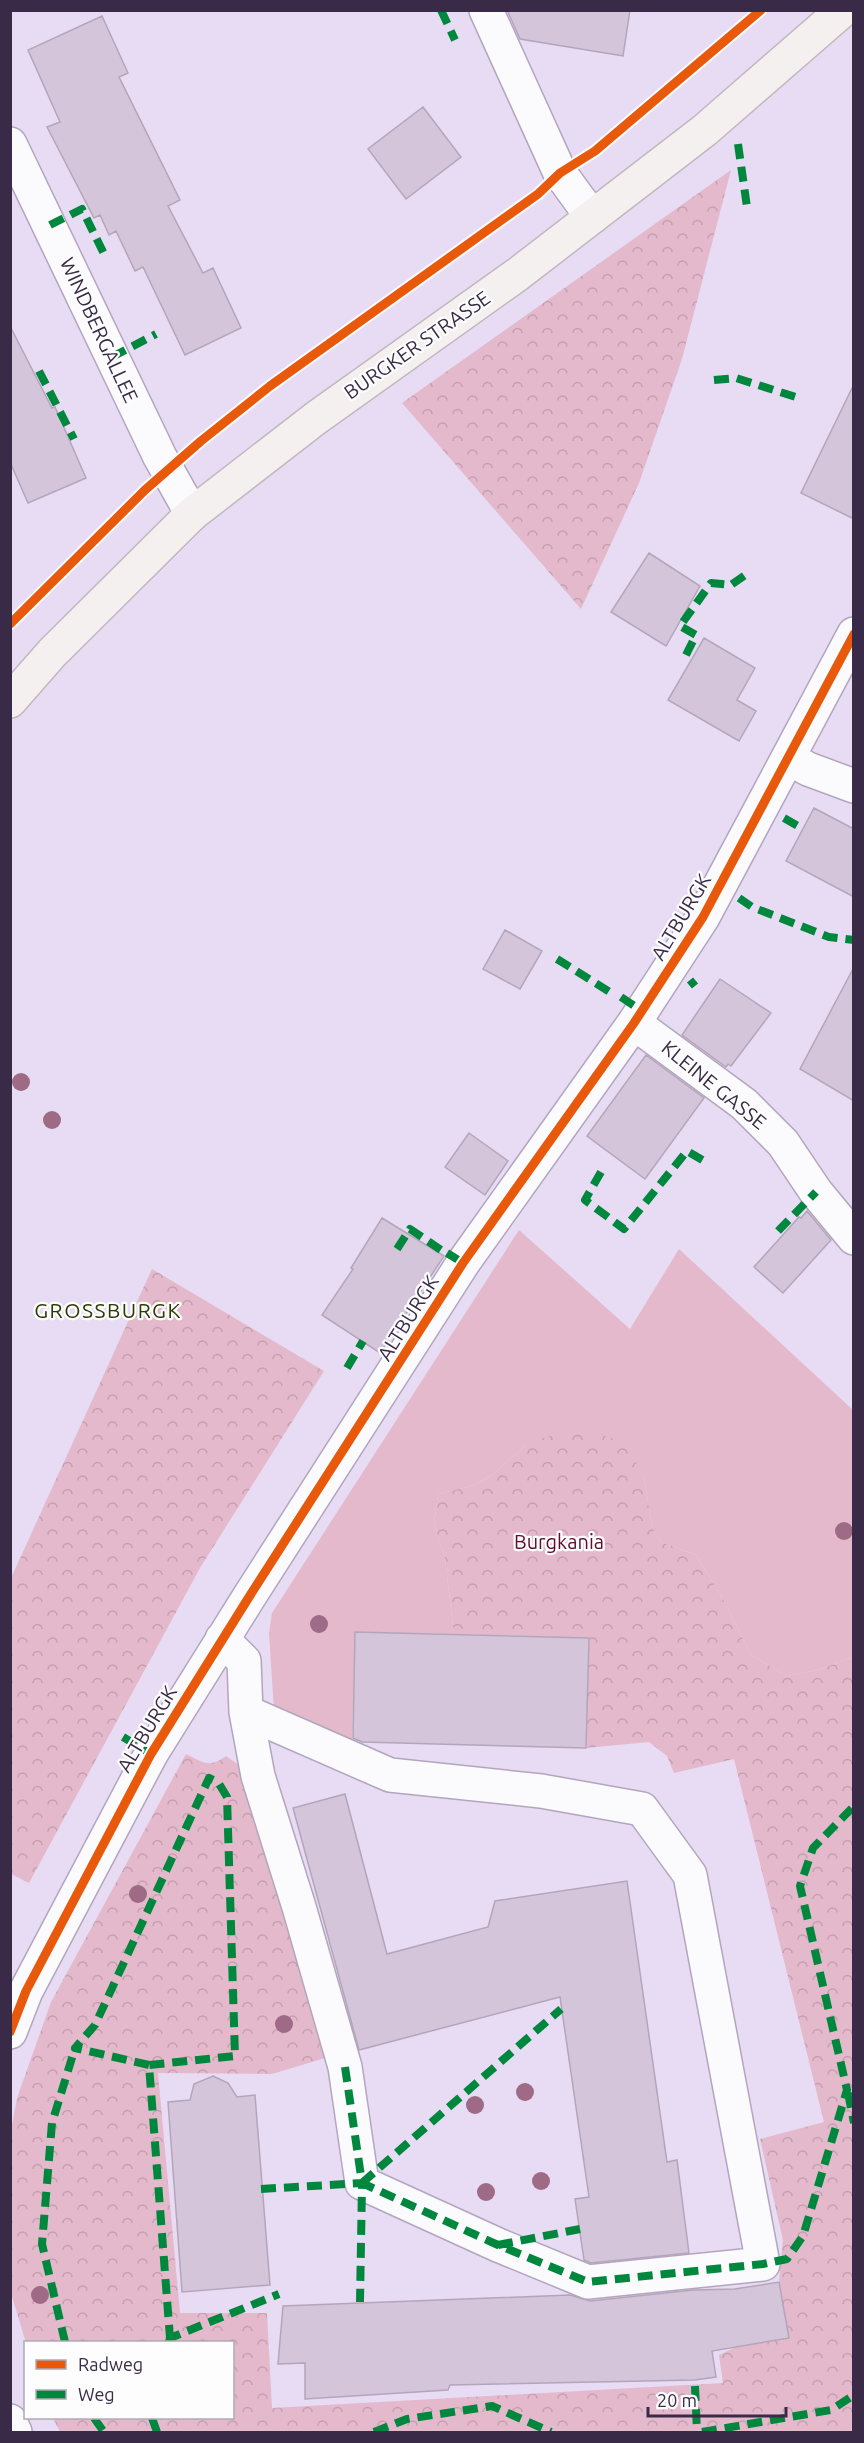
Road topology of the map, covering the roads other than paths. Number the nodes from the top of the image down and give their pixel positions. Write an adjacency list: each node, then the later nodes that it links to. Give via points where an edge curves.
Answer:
1 (486, 10): 4 (street, via 560,172)
2 (843, 10): 4 (main road, BURGKER STRASSE, via 705,130)
3 (10, 144): 5 (street, WINDBERGALLEE, via 160,457)
4 (592, 217): 5 (main road, BURGKER STRASSE, via 316,417)
5 (192, 514): 7 (main road, BURGKER STRASSE, via 52,653)
6 (854, 634): 8 (street, ALTBURGK)
7 (10, 701)
8 (788, 758): 9 (street); 10 (street, ALTBURGK, via 703,917)
9 (854, 786)
10 (634, 1023): 11 (street, KLEINE GASSE, via 744,1104 783,1143); 12 (street, ALTBURGK, via 463,1263)
11 (854, 1238)
12 (222, 1640): 13 (street, via 244,1661); 14 (street, ALTBURGK, via 151,1754 26,1991)
13 (246, 1712): 13 (street, via 390,1775 541,1791 642,1809 690,1875 763,2264 588,2282 362,2183 345,2067 258,1776)
14 (10, 2032)
15 (10, 2421): 16 (street)
16 (15, 2433)

